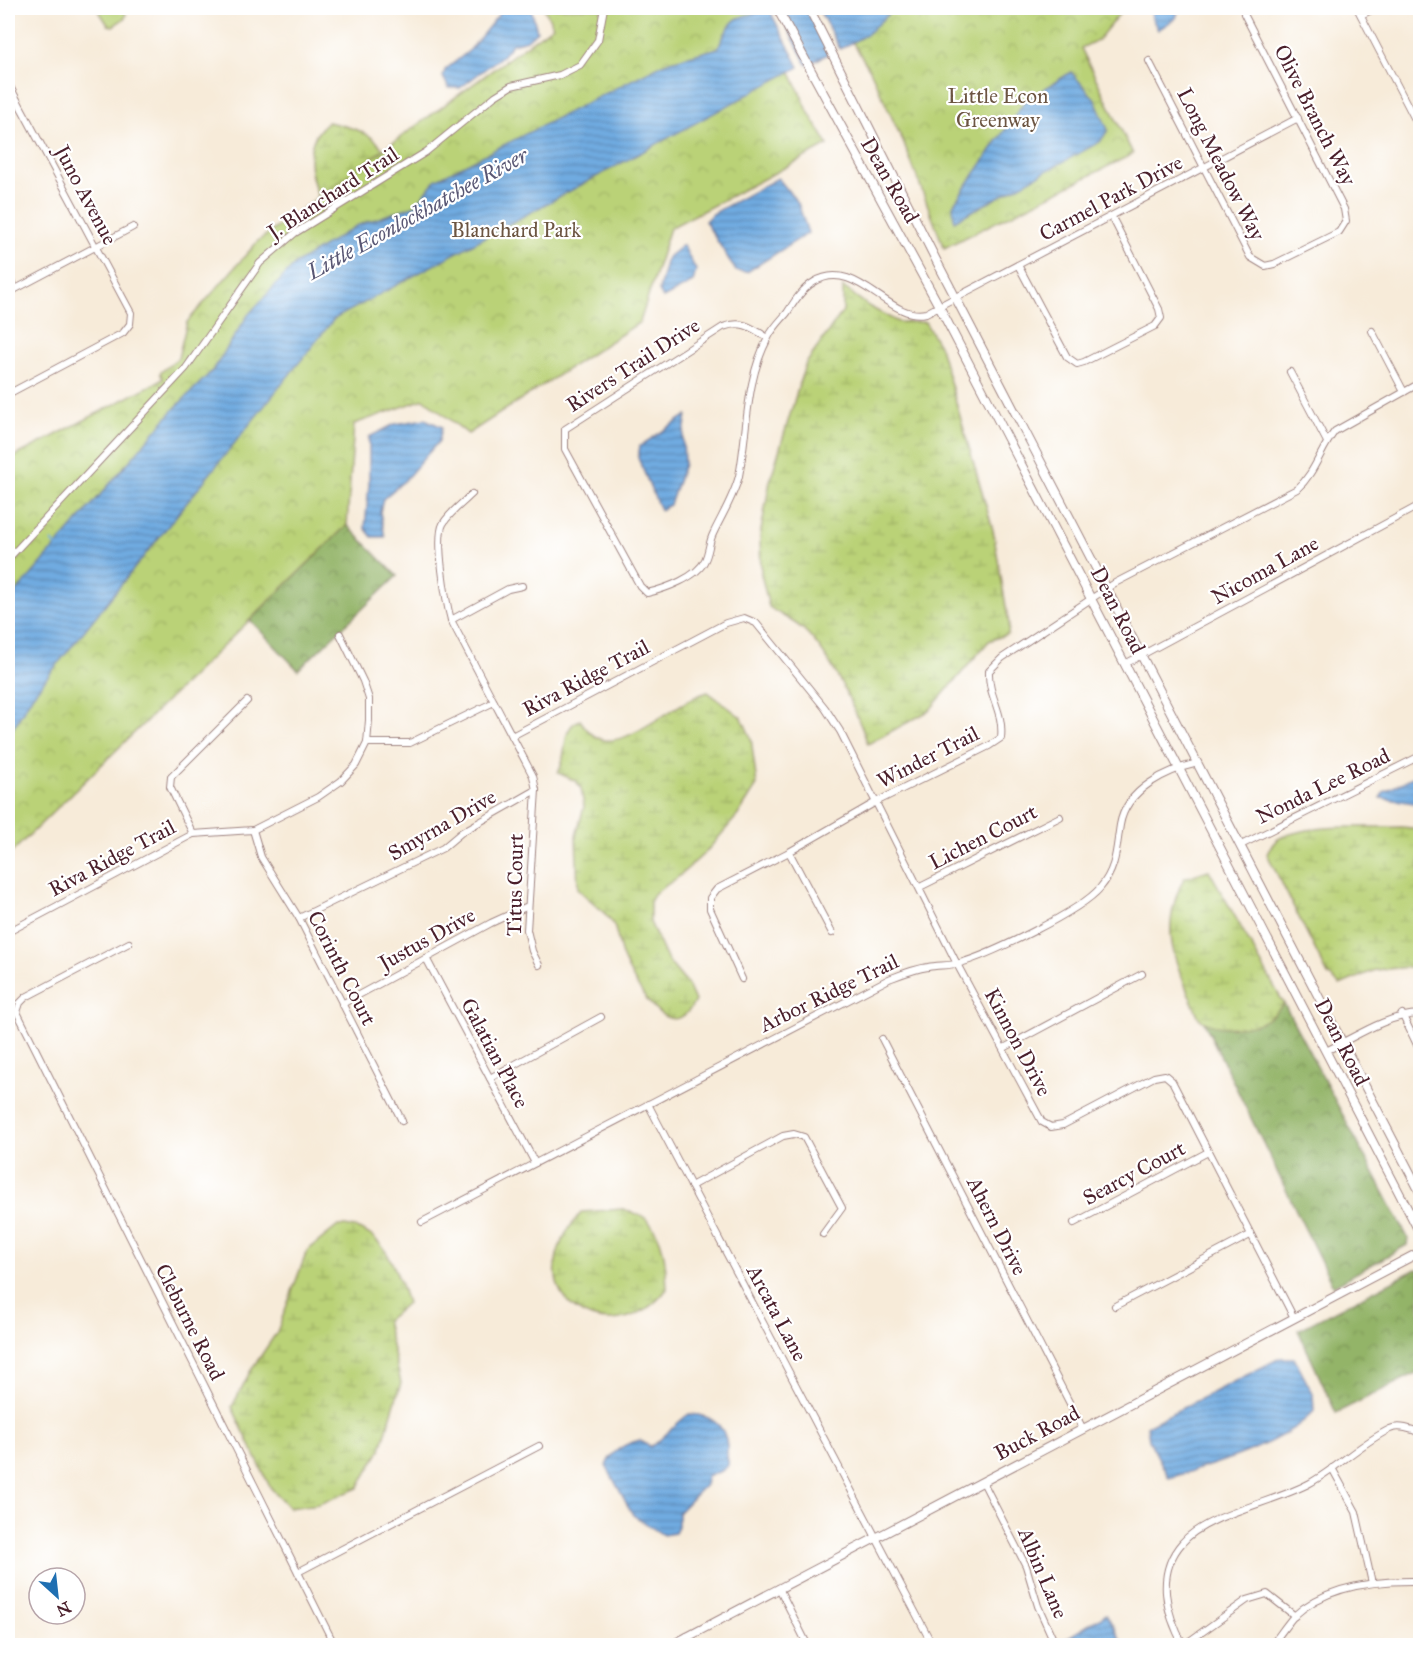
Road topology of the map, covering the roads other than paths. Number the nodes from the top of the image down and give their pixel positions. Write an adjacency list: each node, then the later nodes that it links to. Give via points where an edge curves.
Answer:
1 (604, 8): 32 (street, J. Blanchard Trail, via 598,40 580,65 560,75 511,86 426,152 295,233 260,263 186,368)
2 (777, 8): 22 (main road, Dean Road)
3 (809, 8): 21 (main road, Dean Road)
4 (1358, 8): 7 (street)
5 (1376, 8): 7 (street)
6 (1244, 14): 10 (street, Olive Branch Way)
7 (1361, 15): 11 (street)
8 (1149, 61): 12 (street, Long Meadow Way)
9 (8, 83): 15 (street, Juno Avenue)
10 (1298, 118): 12 (street, Carmel Park Drive); 16 (street, Olive Branch Way, via 1344,209 1346,221 1339,232)
11 (1420, 129)
12 (1205, 166): 13 (street, Carmel Park Drive); 16 (street, Long Meadow Way, via 1250,257 1265,266)
13 (1112, 217): 17 (street, Carmel Park Drive); 17 (street, via 1159,309 1161,318 1155,326 1077,364 1067,357)
14 (134, 227): 15 (street)
15 (96, 247): 19 (street); 28 (street, Juno Avenue, via 131,313 130,324 123,333)
16 (1274, 264)
17 (1018, 266): 21 (street, Carmel Park Drive)
18 (8, 275): 19 (street)
19 (15, 289): 20 (street)
20 (8, 293)
21 (956, 298): 22 (street, Carmel Park Drive); 34 (main road, Dean Road)
22 (939, 306): 24 (street, Rivers Trail Drive, via 916,314 854,280 826,278 814,282 800,295); 35 (main road, Dean Road)
23 (1372, 332): 27 (street)
24 (768, 338): 24 (street, Rivers Trail Drive, via 750,387 738,477 711,537 705,562 697,571 647,593 565,448 566,429 723,327 736,322)
25 (1290, 372): 29 (street)
26 (1420, 383): 27 (street, Winder Trail)
27 (1404, 392): 29 (street, Winder Trail, via 1345,424)
28 (8, 394)
29 (1327, 442): 34 (street, Winder Trail, via 1307,480 1297,489)
30 (472, 494): 36 (street, via 443,524 444,598)
31 (1420, 505): 39 (street, Nicoma Lane)
32 (8, 559)
33 (522, 586): 36 (street, via 508,589)
34 (1107, 588): 35 (street, Winder Trail); 39 (main road, Dean Road)
35 (1091, 598): 40 (main road, Dean Road); 49 (street, Winder Trail, via 1002,658 989,671 991,692 1003,723 1000,738)
36 (451, 620): 42 (street)
37 (756, 623): 43 (street, Riva Ridge Trail, via 744,618 726,623); 49 (street, Kinnon Drive, via 840,730)
38 (340, 634): 44 (street, via 369,699)
39 (1142, 655): 40 (street, Nicoma Lane); 46 (main road, Dean Road)
40 (1125, 664): 47 (main road, Dean Road)
41 (247, 701): 52 (street, via 171,777 170,787)
42 (494, 702): 43 (street, Riva Ridge Trail); 44 (street, Riva Ridge Trail, via 410,743)
43 (512, 736): 48 (street, Titus Court)
44 (367, 743): 51 (street, Riva Ridge Trail, via 356,765 341,781)
45 (1420, 756): 53 (street, Nonda Lee Road)
46 (1198, 763): 47 (street, Arbor Ridge Trail); 53 (main road, Dean Road)
47 (1179, 767): 62 (street, Arbor Ridge Trail, via 1145,786 1129,802 1120,823 1118,852 1111,874 1085,903 982,956); 73 (main road, Dean Road)
48 (536, 790): 56 (street, Titus Court); 57 (street, Smyrna Drive, via 462,832 443,848)
49 (876, 802): 54 (street, Winder Trail); 55 (street, Kinnon Drive)
50 (1060, 817): 55 (street, Lichen Court)
51 (253, 830): 52 (street, Riva Ridge Trail); 57 (street, Corinth Court, via 261,857)
52 (192, 834): 58 (street, Riva Ridge Trail)
53 (1240, 845): 71 (main road, Dean Road)
54 (789, 852): 59 (street); 65 (street, Winder Trail, via 717,889 710,898 710,909)
55 (920, 888): 62 (street, Kinnon Drive)
56 (528, 906): 61 (street, Justus Drive); 63 (street, Titus Court, via 526,930)
57 (298, 918): 66 (street, Corinth Court)
58 (8, 932)
59 (832, 933)
60 (129, 943): 96 (street, Cleburne Road, via 26,997 17,1012)
61 (426, 958): 66 (street, Justus Drive); 75 (street, Galatian Place)
62 (957, 964): 72 (street, Kinnon Drive); 76 (street, Arbor Ridge Trail, via 908,971 889,979)
63 (539, 965)
64 (1143, 974): 72 (street)
65 (742, 979)
66 (342, 1004): 77 (street, Corinth Court)
67 (1402, 1014): 68 (street); 71 (street); 74 (street)
68 (1420, 1014)
69 (601, 1017): 75 (street)
70 (882, 1039): 90 (street, Ahern Drive)
71 (1343, 1043): 73 (street); 81 (main road, Dean Road)
72 (1004, 1048): 78 (street, Kinnon Drive, via 1042,1122 1050,1127 1063,1125 1154,1077 1165,1075 1172,1081)
73 (1326, 1051): 84 (main road, Dean Road)
74 (1420, 1051)
75 (490, 1078): 79 (street, Galatian Place)
76 (648, 1104): 79 (street, Arbor Ridge Trail); 80 (street, Arcata Lane)
77 (402, 1121)
78 (1208, 1152): 83 (street, Searcy Court); 86 (street, Kinnon Drive)
79 (535, 1163): 82 (street, Arbor Ridge Trail)
80 (691, 1186): 85 (street, via 783,1136 804,1137 842,1208); 95 (street, Arcata Lane)
81 (1420, 1192)
82 (422, 1222)
83 (1074, 1222)
84 (1420, 1233)
85 (823, 1234)
86 (1250, 1235): 88 (street); 89 (street, Kinnon Drive)
87 (1420, 1252): 89 (street, Buck Road)
88 (1115, 1306)
89 (1294, 1318): 90 (street, Buck Road)
90 (1083, 1429): 94 (street, Buck Road)
91 (1420, 1433): 93 (street, via 1392,1428)
92 (539, 1446): 96 (street)
93 (1332, 1468): 98 (street, via 1356,1512); 102 (street, via 1275,1499 1205,1523 1181,1543 1165,1588 1169,1616)
94 (983, 1482): 95 (street, Buck Road); 108 (street, Albin Lane, via 1026,1566)
95 (877, 1538): 99 (street, Buck Road); 107 (street, Arcata Lane)
96 (298, 1572): 103 (street, Cleburne Road)
97 (1420, 1581): 98 (street)
98 (1372, 1583): 100 (street, via 1337,1591)
99 (779, 1588): 101 (street, Buck Road); 106 (street)
100 (1295, 1616): 102 (street, via 1267,1594 1247,1600); 109 (street)
101 (687, 1636): 104 (street, Buck Road); 105 (street)
102 (1184, 1645)
103 (335, 1646)
104 (670, 1646)
105 (692, 1646)
106 (808, 1646)
107 (933, 1646)
108 (1056, 1646)
109 (1271, 1646)

